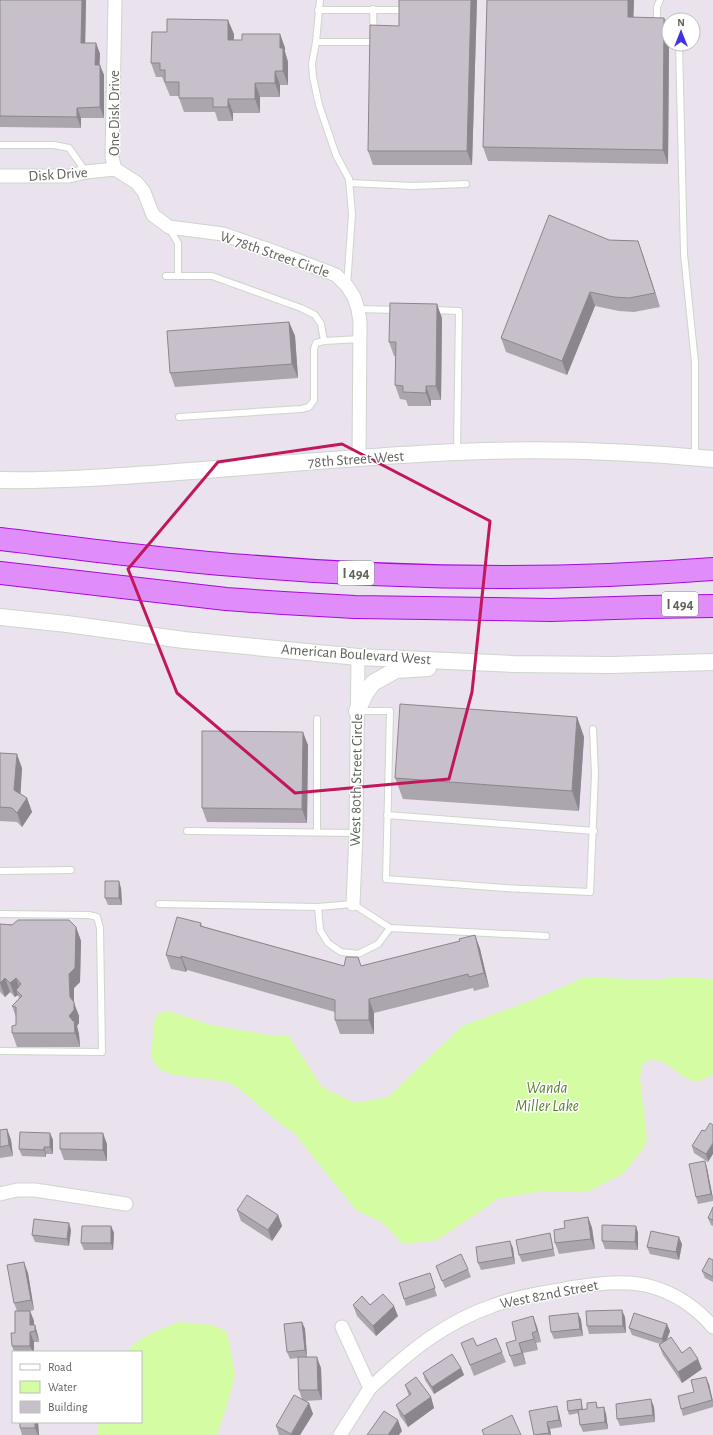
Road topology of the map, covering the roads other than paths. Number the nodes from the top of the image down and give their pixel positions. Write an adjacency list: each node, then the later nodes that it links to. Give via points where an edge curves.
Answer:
1 (115, 0): 13 (street, One Disk Drive, via 112,158)
2 (320, 0): 5 (lane)
3 (660, 0): 8 (lane, via 657,7)
4 (373, 9): 5 (lane); 6 (lane); 10 (lane, via 374,42)
5 (318, 10): 10 (lane)
6 (398, 10)
7 (649, 23): 8 (lane)
8 (657, 23): 9 (lane)
9 (661, 23)
10 (316, 42): 16 (lane, via 312,78 318,104 336,154)
11 (679, 52): 29 (lane, via 684,254 695,363)
12 (0, 145): 14 (lane, via 54,145 69,148)
13 (115, 169): 14 (street, Disk Drive); 18 (street, One Disk Drive, via 137,184 144,192 153,215)
14 (86, 172): 15 (street, Disk Drive, via 69,176)
15 (0, 176)
16 (350, 183): 17 (lane, via 413,186); 21 (lane, via 352,214)
17 (466, 184)
18 (168, 227): 20 (lane, via 178,243); 21 (street, W 78th Street Circle, via 222,234 244,240 336,275)
19 (166, 276): 20 (lane)
20 (178, 276): 26 (lane, via 212,276 315,315 321,324)
21 (347, 286): 22 (street, W 78th Street Circle)
22 (358, 309): 23 (lane); 25 (street, W 78th Street Circle)
23 (404, 310)
24 (428, 310): 28 (lane, via 459,311)
25 (360, 339): 26 (lane); 30 (street, W 78th Street Circle)
26 (324, 341): 27 (lane, via 316,343 314,349 314,400 309,407)
27 (179, 417)
28 (457, 452): 29 (street, 78th Street West, via 549,450); 30 (street, 78th Street West)
29 (695, 457): 31 (street, 78th Street West)
30 (359, 458): 32 (street, 78th Street West, via 74,479)
31 (713, 459)
32 (0, 480)
33 (0, 540): 34 (highway, I 494, via 173,560 306,571 423,576 572,576)
34 (713, 569)
35 (0, 573): 38 (highway, I 494, via 226,599 356,607 551,610)
36 (713, 601): 38 (highway, I 494)
37 (713, 606): 38 (highway)
38 (647, 607)
39 (0, 617): 40 (street, American Boulevard West, via 184,640)
40 (358, 657): 42 (street, American Boulevard West); 43 (street, West 80th Street Circle)
41 (713, 662): 42 (street, American Boulevard West, via 611,665)
42 (498, 663): 43 (street, via 396,670 374,683 366,692)
43 (357, 711): 46 (lane, via 390,711); 50 (street, West 80th Street Circle)
44 (317, 719): 49 (lane)
45 (593, 729): 48 (lane)
46 (387, 815): 48 (lane); 48 (lane, via 386,879 423,882 590,892)
47 (187, 831): 49 (lane)
48 (594, 831)
49 (317, 832): 50 (lane)
50 (356, 833): 54 (street, West 80th Street Circle)
51 (71, 870): 52 (lane)
52 (0, 871)
53 (159, 904): 55 (lane)
54 (353, 904): 55 (lane); 57 (lane)
55 (318, 907): 57 (lane, via 320,930 328,943 341,952 358,954 378,944)
56 (0, 914): 59 (lane, via 97,917 100,928 102,1052)
57 (390, 928): 58 (lane)
58 (546, 936)
59 (0, 1051)
60 (0, 1194): 61 (street, via 17,1190 35,1190)
61 (126, 1204)
62 (342, 1327): 64 (street)
63 (713, 1327): 64 (street, West 82nd Street, via 705,1317 666,1291 644,1285 620,1282 596,1284 526,1296 493,1305 434,1335 414,1348)
64 (370, 1388): 65 (street, West 82nd Street)
65 (340, 1435)

